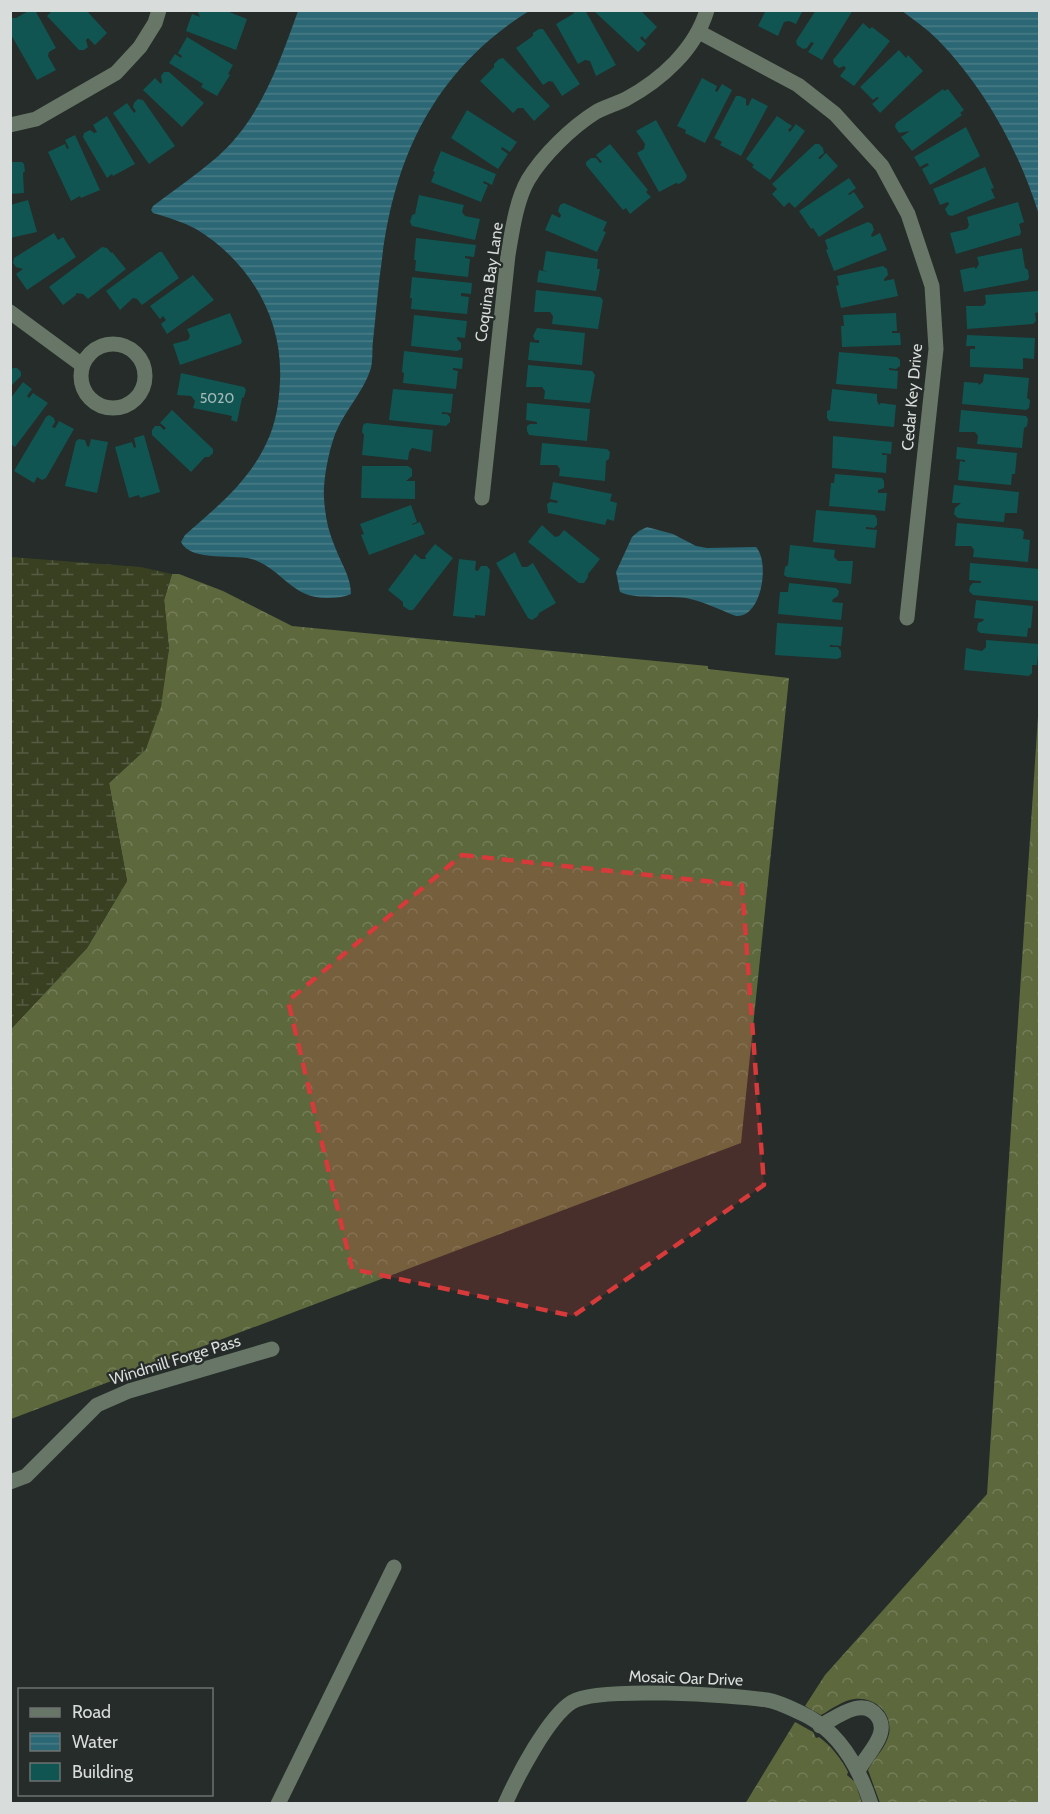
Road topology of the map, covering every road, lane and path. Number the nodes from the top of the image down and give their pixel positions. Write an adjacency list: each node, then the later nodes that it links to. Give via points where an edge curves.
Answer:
1 (159, 10): 4 (street, via 140,47 116,73 36,119)
2 (707, 10): 3 (street, Coquina Bay Lane)
3 (699, 32): 7 (street, Coquina Bay Lane, via 677,61 649,86 597,112 558,142 528,181 514,220 508,255); 8 (street, Cedar Key Drive, via 798,85 835,114 882,166 908,214 932,286 936,350)
4 (10, 125)
5 (10, 312): 6 (street)
6 (82, 365): 6 (street, via 80,375 86,395 102,407 132,403 144,386 143,363 128,347 106,344 96,348)
7 (482, 498)
8 (908, 618)
9 (272, 1349): 10 (street, Windmill Forge Pass, via 129,1391 97,1405 26,1476)
10 (10, 1482)
11 (394, 1567): 14 (street)
12 (820, 1726): 13 (street, Mosaic Oar Drive, via 834,1736); 13 (street, via 855,1708 876,1715 881,1732); 15 (street, Mosaic Oar Drive, via 769,1700 662,1693 596,1695 573,1701 559,1714 519,1773)
13 (858, 1771): 16 (street, Mosaic Oar Drive)
14 (278, 1803)
15 (505, 1803)
16 (871, 1803)

